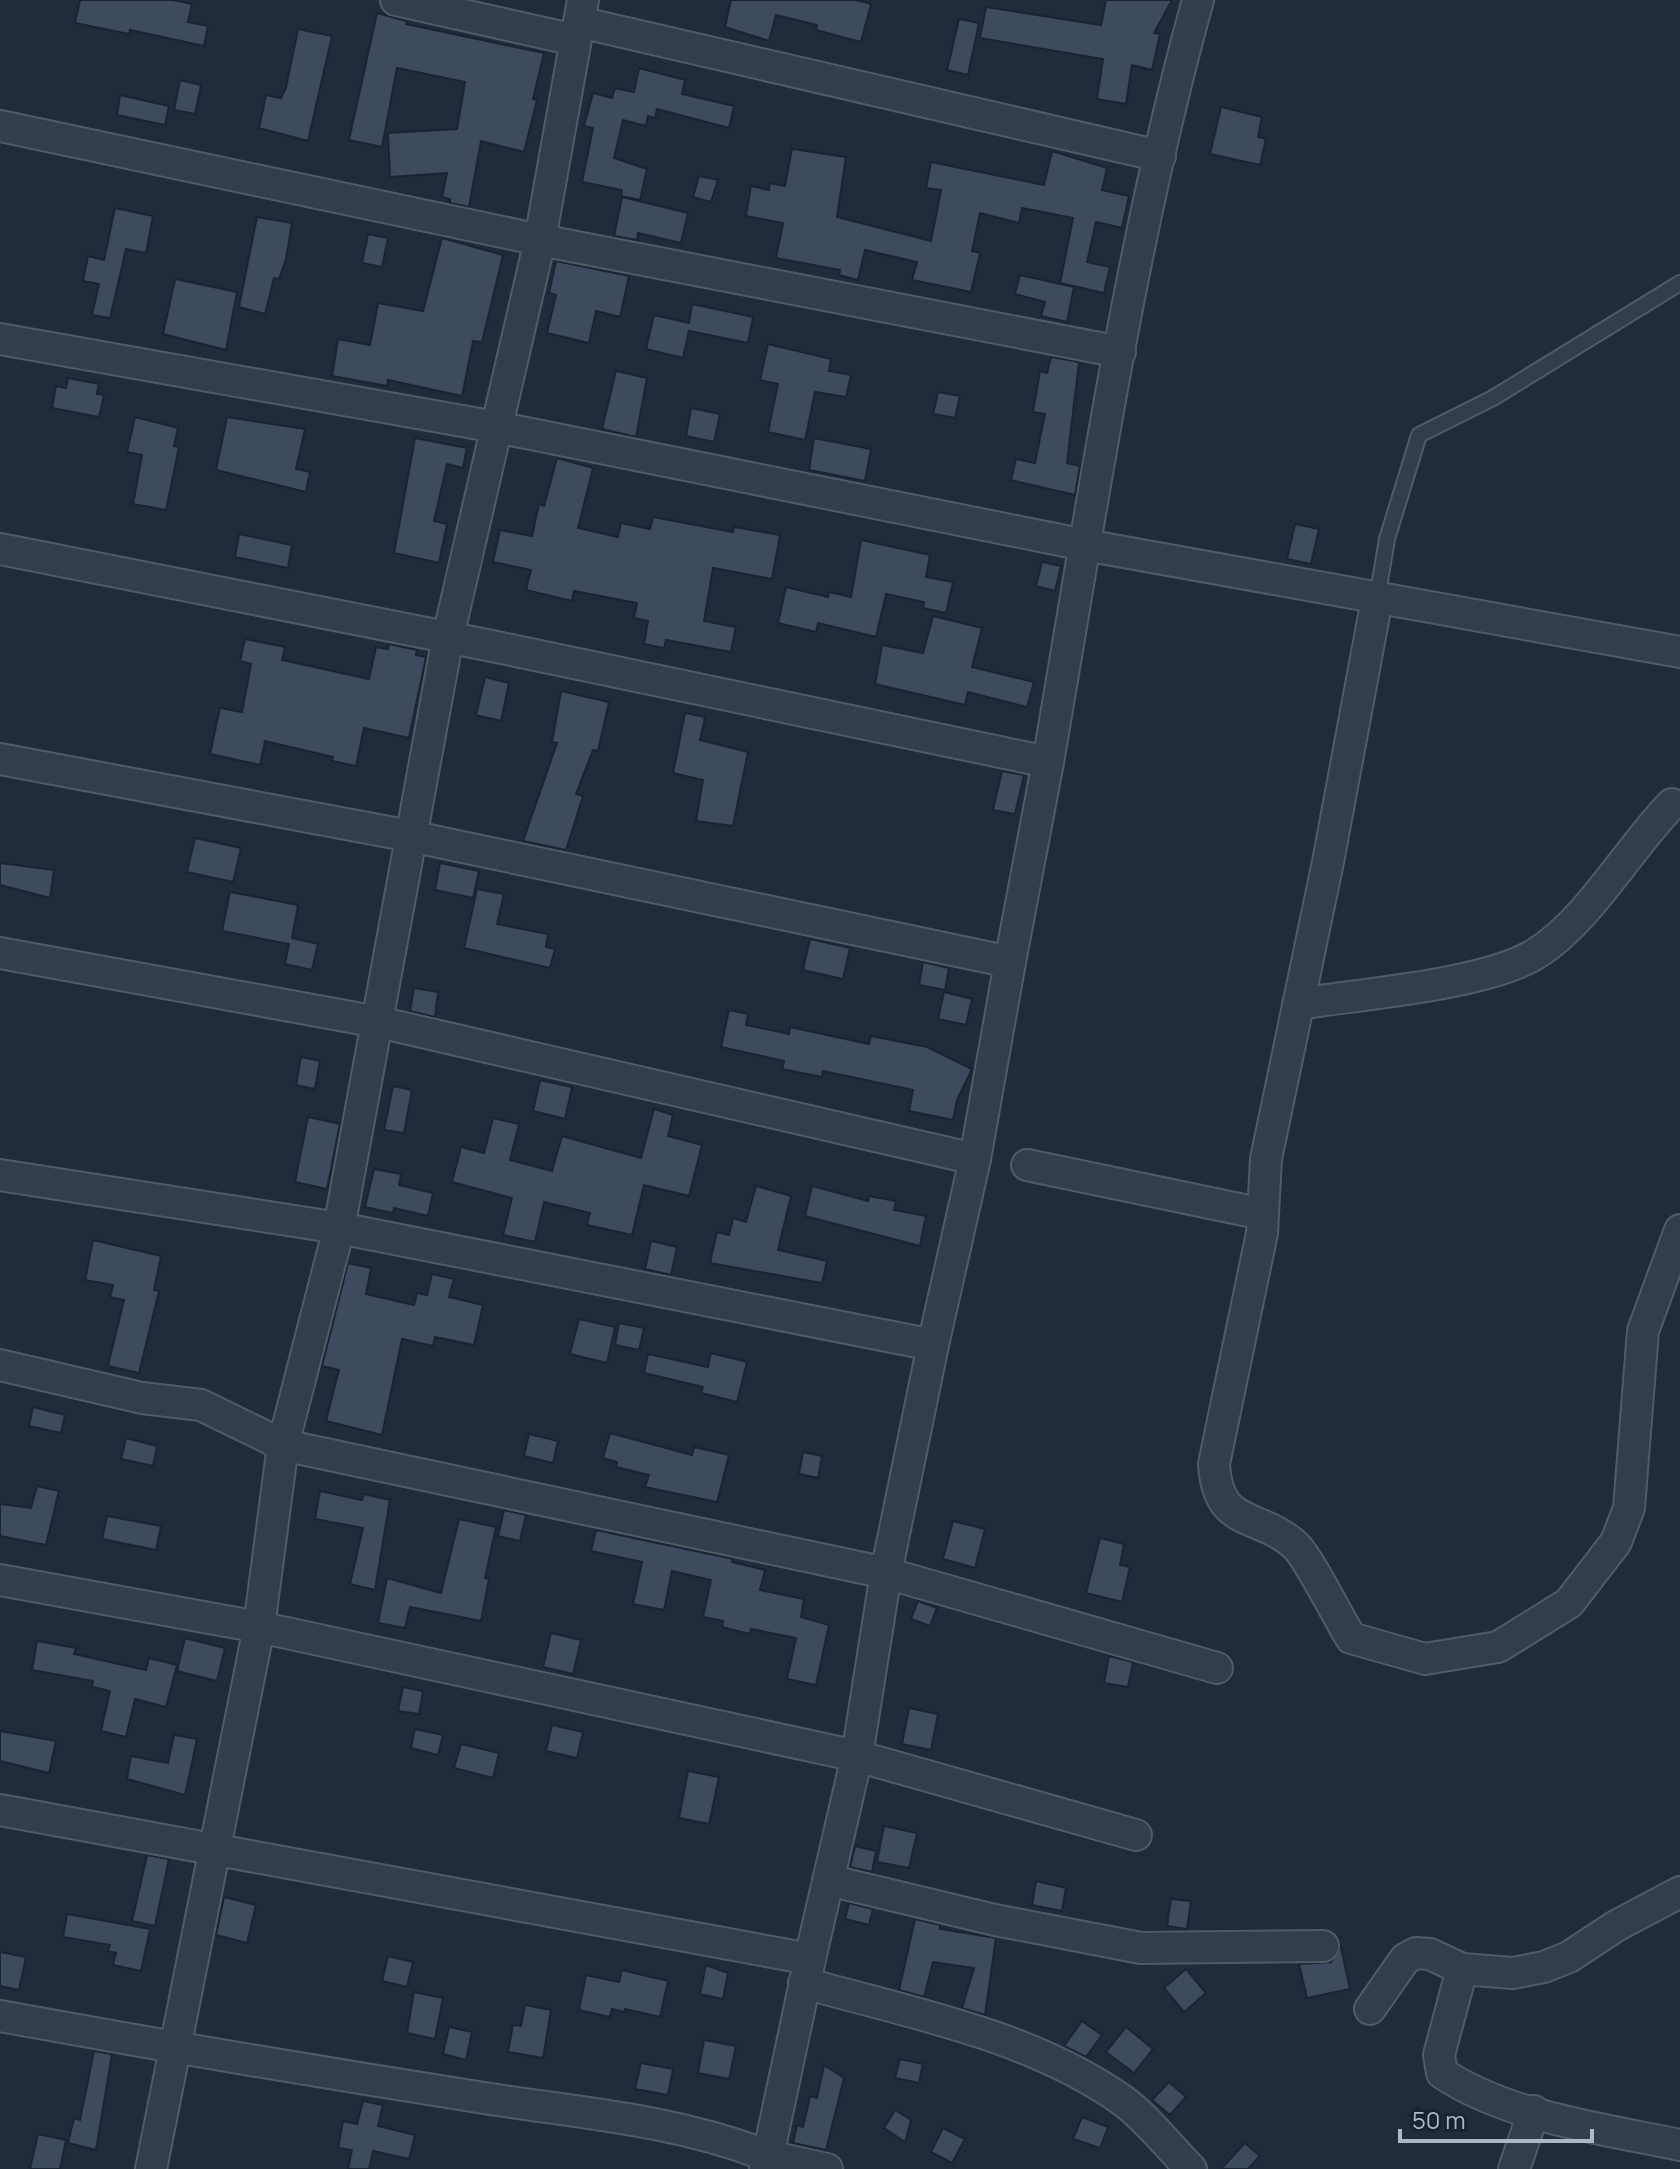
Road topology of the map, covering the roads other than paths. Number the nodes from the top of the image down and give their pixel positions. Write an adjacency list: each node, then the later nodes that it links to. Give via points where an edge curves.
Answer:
1 (396, 0): 3 (street)
2 (1198, 0): 5 (street)
3 (579, 21): 5 (street); 6 (street)
4 (0, 126): 6 (street)
5 (1160, 156): 9 (street)
6 (540, 240): 9 (street); 10 (street)
7 (1680, 283): 13 (lane, via 1493,398 1419,435 1387,539)
8 (0, 339): 10 (street)
9 (1120, 352): 11 (street)
10 (496, 427): 11 (street); 14 (street)
11 (1085, 545): 13 (street); 17 (street)
12 (0, 549): 14 (street)
13 (1377, 599): 15 (street); 22 (street)
14 (448, 637): 17 (street); 19 (street)
15 (1680, 652)
16 (0, 759): 19 (street)
17 (1048, 762): 21 (street)
18 (1672, 804): 22 (street, via 1581,912 1536,954 1474,977)
19 (410, 836): 21 (street); 23 (street)
20 (0, 953): 23 (street)
21 (1010, 962): 24 (street)
22 (1298, 1004): 27 (street, via 1266,1159)
23 (378, 1022): 24 (street); 28 (street)
24 (975, 1159): 30 (street)
25 (1027, 1165): 27 (street)
26 (0, 1175): 28 (street)
27 (1263, 1214): 29 (street, via 1214,1464 1215,1490 1228,1508 1297,1547 1351,1638 1425,1659 1498,1647 1569,1603 1616,1542 1629,1508 1643,1331)
28 (339, 1228): 30 (street); 32 (street)
29 (1680, 1230)
30 (933, 1345): 33 (street)
31 (0, 1365): 32 (street, via 142,1398 201,1405)
32 (283, 1445): 33 (street); 35 (street)
33 (886, 1573): 36 (street); 37 (street)
34 (0, 1580): 35 (street)
35 (259, 1627): 37 (street); 40 (street)
36 (1217, 1668)
37 (857, 1756): 39 (street); 41 (street)
38 (0, 1810): 40 (street)
39 (1136, 1835)
40 (214, 1851): 45 (street); 48 (street)
41 (828, 1880): 43 (street, via 1141,1948); 45 (street)
42 (1680, 1892): 44 (street, via 1544,1967 1513,1973)
43 (1323, 1946)
44 (1462, 1969): 46 (street, via 1416,1953 1405,1959); 49 (street, via 1439,2055 1442,2073 1486,2097)
45 (807, 1971): 51 (street); 54 (street, via 1061,2062 1124,2102)
46 (1370, 2009)
47 (0, 2016): 48 (street)
48 (175, 2048): 51 (street, via 641,2119 720,2138); 52 (street)
49 (1534, 2111): 50 (street); 55 (street)
50 (1680, 2145)
51 (767, 2162): 53 (street)
52 (151, 2169)
53 (827, 2169)
54 (1191, 2169)
55 (1514, 2169)

